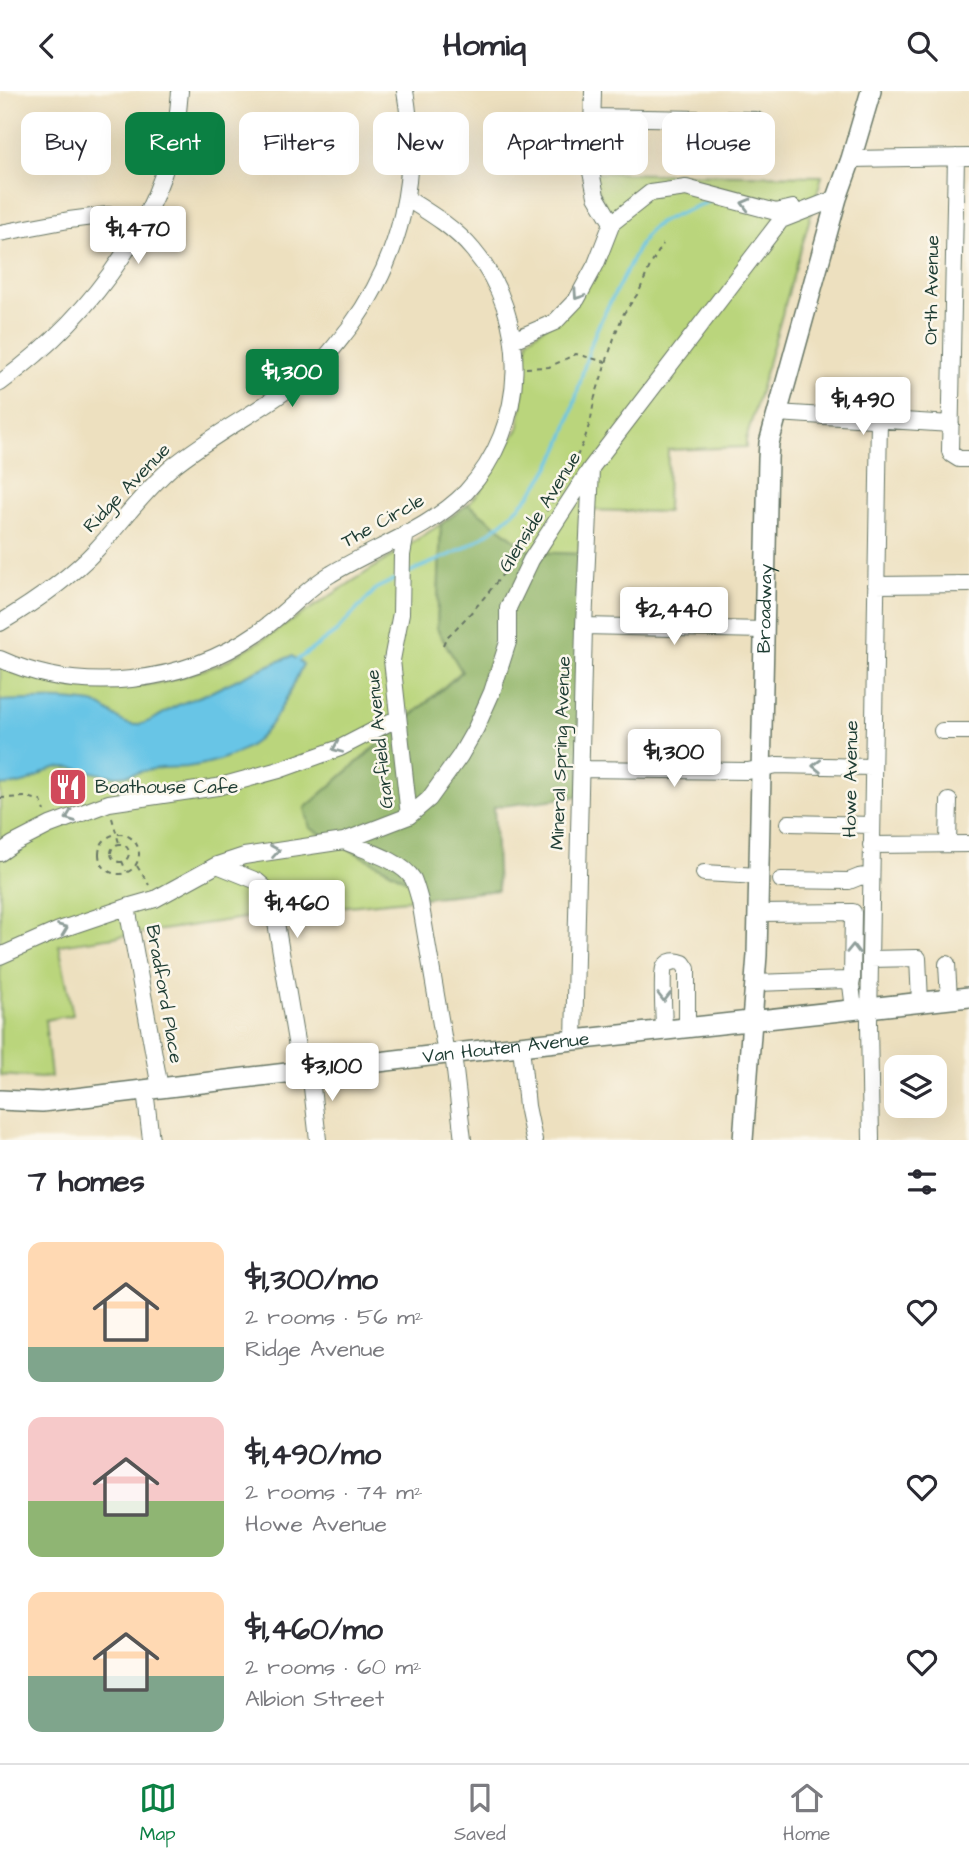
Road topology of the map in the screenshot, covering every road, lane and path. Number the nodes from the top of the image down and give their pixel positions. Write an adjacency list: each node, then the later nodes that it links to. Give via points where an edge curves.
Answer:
1 (180, 91): 12 (street, via 167,163)
2 (405, 91): 9 (street, Ridge Avenue, via 411,152)
3 (593, 91): 5 (street)
4 (871, 91): 7 (main road, Broadway)
5 (592, 112)
6 (962, 157): 7 (street); 16 (street, Orth Avenue)
7 (851, 159): 10 (main road, Broadway)
8 (592, 175): 11 (street, via 596,196)
9 (406, 198): 15 (street, The Circle, via 452,229 484,264 503,302); 29 (street, Ridge Avenue, via 384,271 364,308 324,360 278,397 172,468 74,572)
10 (836, 198): 11 (street, one-way to 11, via 776,212 686,188 650,193); 21 (main road, Broadway); 25 (street, Glenside Avenue, via 781,220)
11 (612, 223): 15 (street, one-way to 15, via 577,299 555,323)
12 (141, 224): 13 (street, via 108,215); 20 (street, via 108,278 65,328)
13 (0, 233)
14 (663, 244): 18 (path, via 624,313)
15 (513, 340): 19 (street, The Circle)
16 (952, 348): 17 (street); 23 (street, Orth Avenue)
17 (969, 348)
18 (606, 362): 19 (path, via 576,354 549,367); 32 (path, via 584,441 563,485 506,571)
19 (514, 369): 26 (street, The Circle, via 508,421 489,460 439,515)
20 (0, 383)
21 (777, 413): 22 (street); 31 (main road, Broadway, via 768,459)
22 (879, 419): 23 (street); 28 (street, Howe Avenue)
23 (951, 424): 24 (street, Orth Avenue, via 951,454)
24 (969, 459)
25 (591, 468): 30 (street, Mineral Spring Avenue); 43 (street, Glenside Avenue, via 531,560 508,608 508,642 476,728 446,777)
26 (406, 533): 33 (street, The Circle, via 328,575 240,645 173,672 99,681 41,674); 34 (street, Garfield Avenue, via 401,613 392,660)
27 (969, 584): 28 (street)
28 (876, 585): 37 (street, Howe Avenue)
29 (0, 623)
30 (584, 626): 31 (street); 39 (street, Mineral Spring Avenue)
31 (764, 630): 38 (main road, Broadway)
32 (443, 645)
33 (0, 659)
34 (398, 718): 42 (street, one-way to 42, via 340,748 279,770 217,787); 43 (street, Garfield Avenue)
35 (942, 731): 36 (street)
36 (969, 731)
37 (872, 767): 38 (street, one-way to 38); 46 (street, Howe Avenue)
38 (762, 768): 39 (street); 59 (main road, Broadway)
39 (581, 769): 78 (street, Mineral Spring Avenue)
40 (0, 798): 45 (path, via 41,801)
41 (949, 801): 50 (street)
42 (109, 803): 45 (street, one-way to 45); 47 (path)
43 (409, 816): 48 (street, Glenside Avenue)
44 (789, 823): 46 (street)
45 (50, 825): 53 (street)
46 (872, 825): 52 (street, Howe Avenue)
47 (116, 834): 49 (path); 55 (path, via 128,836 137,845); 57 (path, via 104,840 99,859 107,870)
48 (344, 841): 56 (street, Glenside Avenue, one-way to 48, via 244,856); 80 (street, via 393,862 412,878)
49 (119, 844): 54 (path, via 128,850); 54 (path, via 111,854)
50 (948, 844): 51 (street); 52 (street)
51 (969, 844)
52 (872, 845): 60 (street, Howe Avenue)
53 (0, 853)
54 (122, 861): 57 (path)
55 (136, 864): 57 (path); 62 (path)
56 (218, 865): 62 (street, Glenside Avenue); 81 (street, via 257,881 271,893)
57 (126, 872)
58 (704, 873): 59 (street)
59 (759, 876): 64 (main road, Broadway)
60 (871, 876): 61 (street, via 849,881); 66 (street, Howe Avenue)
61 (781, 880)
62 (155, 899): 63 (street, Glenside Avenue)
63 (127, 907): 67 (street, Glenside Avenue, one-way to 63); 82 (street, Bradford Place)
64 (758, 913): 65 (street); 70 (main road, Broadway)
65 (853, 914): 66 (street); 71 (street, one-way to 65)
66 (871, 916): 68 (street, Howe Avenue)
67 (0, 956)
68 (870, 959): 73 (street, via 918,958); 74 (street, Howe Avenue)
69 (947, 964): 72 (street)
70 (756, 974): 71 (street, via 782,982 846,980); 75 (main road, Broadway)
71 (851, 985): 74 (street, via 841,999)
72 (959, 998): 73 (main road, Van Houten Avenue)
73 (920, 1002): 74 (main road, Van Houten Avenue)
74 (854, 1009): 75 (main road, Van Houten Avenue); 89 (street, Howe Avenue)
75 (753, 1020): 76 (main road, Van Houten Avenue); 88 (main road, Broadway)
76 (687, 1027): 77 (main road, Van Houten Avenue); 77 (street, one-way to 77, via 687,969 674,961 664,970)
77 (664, 1030): 78 (main road, Van Houten Avenue)
78 (574, 1040): 79 (main road, Van Houten Avenue)
79 (521, 1046): 80 (main road, Van Houten Avenue); 87 (street)
80 (450, 1053): 81 (main road, Van Houten Avenue); 86 (street)
81 (305, 1071): 82 (main road, Van Houten Avenue); 85 (street)
82 (153, 1089): 83 (main road, Van Houten Avenue, via 42,1102); 84 (street, Bradford Place)
83 (0, 1100)
84 (151, 1140)
85 (318, 1140)
86 (463, 1140)
87 (534, 1140)
88 (743, 1140)
89 (871, 1140)

